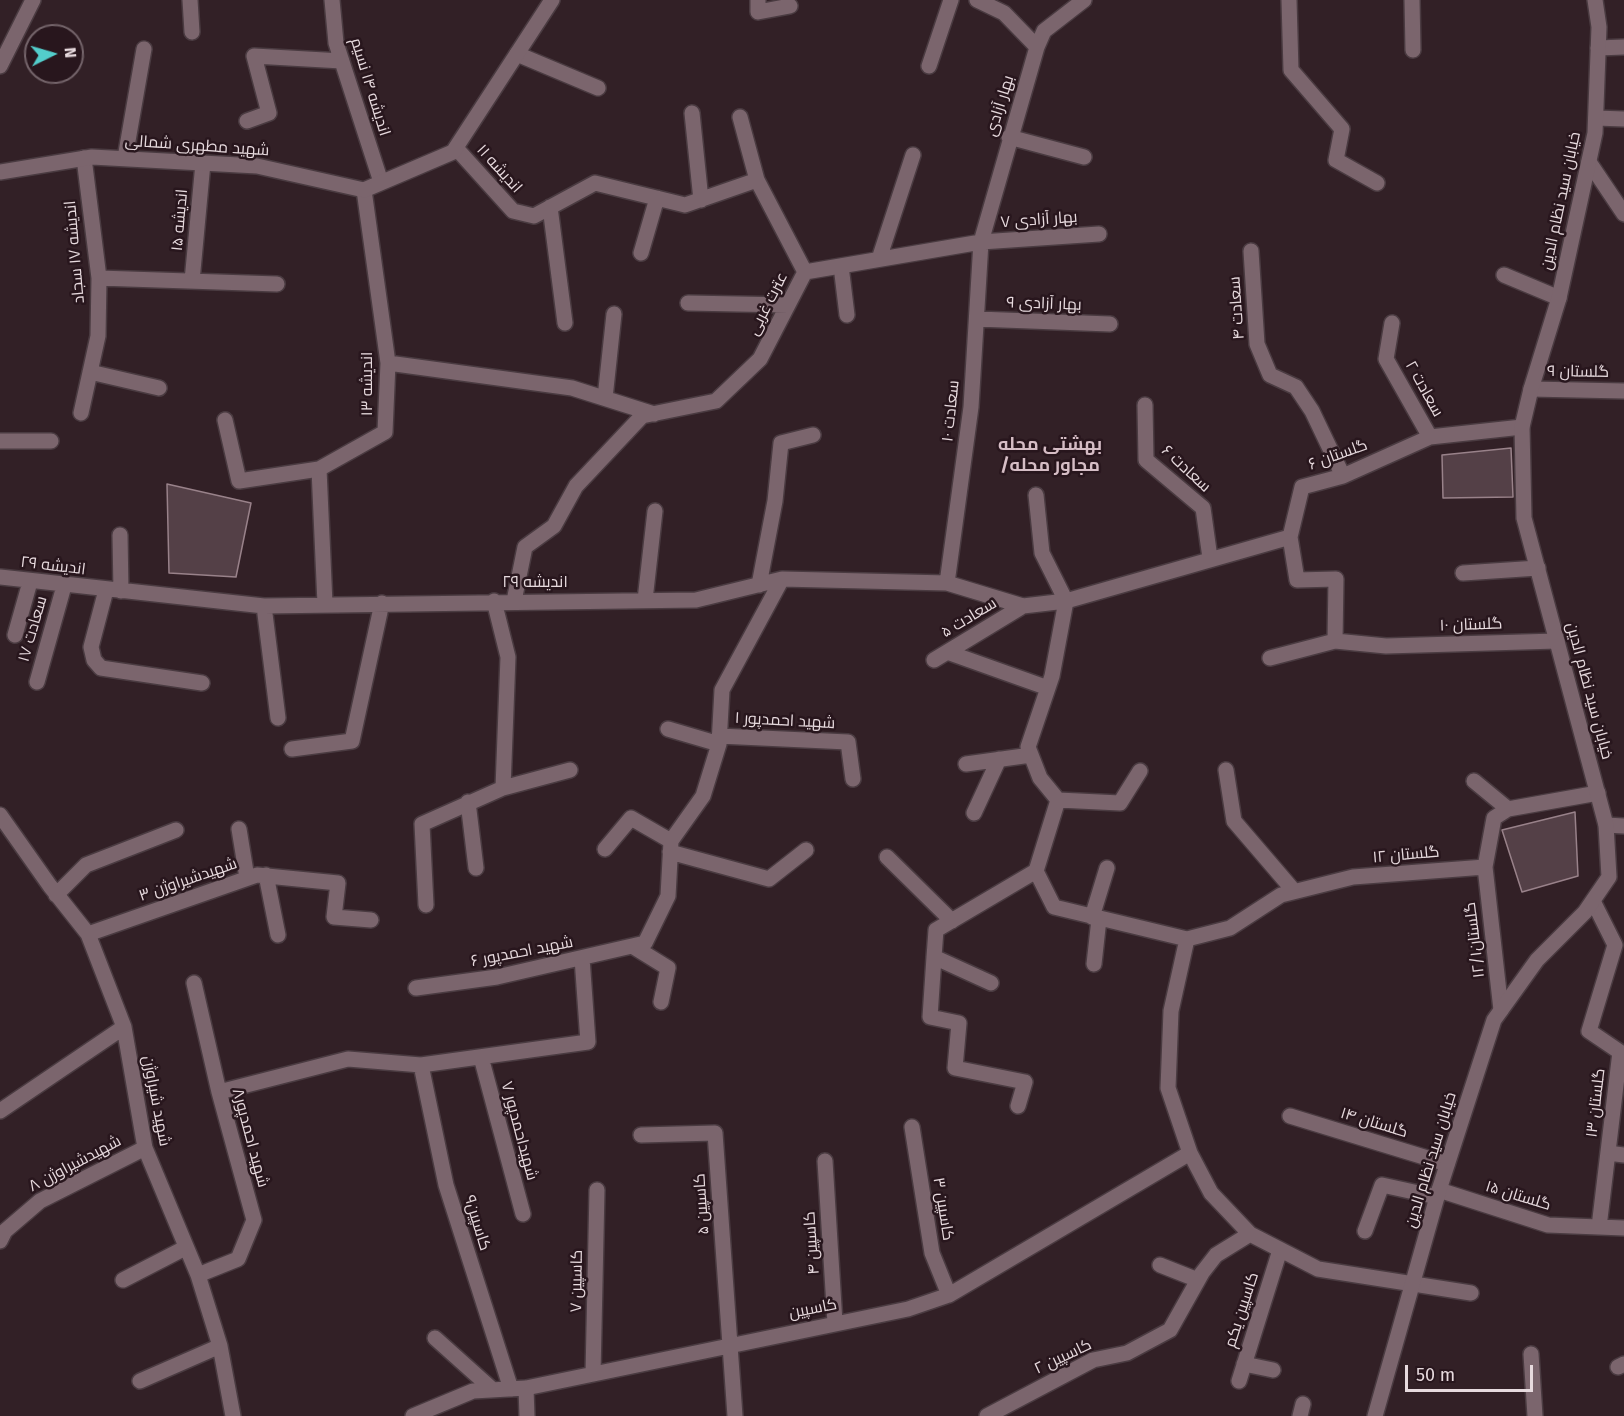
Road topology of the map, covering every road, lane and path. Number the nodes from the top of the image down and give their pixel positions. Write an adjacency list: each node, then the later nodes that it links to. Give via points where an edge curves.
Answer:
1 (33, 0): 22 (street)
2 (190, 0): 14 (street)
3 (332, 0): 21 (street, اندیشه ۱۴ نسیم, via 336,43)
4 (552, 0): 20 (street)
5 (758, 0): 12 (street, via 758,12)
6 (951, 0): 23 (street)
7 (977, 0): 16 (street, via 1004,13)
8 (1084, 0): 13 (street, بهار آزادی)
9 (1289, 0): 41 (street, via 1291,70 1342,129 1336,160)
10 (1412, 0): 19 (street)
11 (1595, 0): 17 (street, خیابان سید نظام الدین)
12 (790, 6)
13 (1066, 6): 16 (street, بهار آزادی, via 1044,31)
14 (192, 32)
15 (1624, 47): 17 (street)
16 (1037, 48): 30 (street, بهار آزادی)
17 (1599, 48): 27 (street, خیابان سید نظام الدین)
18 (144, 50): 35 (street)
19 (1413, 50)
20 (517, 54): 24 (street); 31 (street)
21 (342, 61): 29 (street, via 254,56 269,113); 40 (street, اندیشه ۱۴ نسیم)
22 (0, 66)
23 (929, 66)
24 (598, 88)
25 (692, 113): 44 (street)
26 (740, 117): 39 (street)
27 (1596, 118): 28 (street); 36 (street, خیابان سید نظام الدین)
28 (1624, 119)
29 (247, 121)
30 (1009, 137): 33 (street); 48 (street, بهار آزادی)
31 (456, 148): 40 (street); 46 (street, اندیشه ۱۱, via 513,210 534,216)
32 (913, 155): 51 (street)
33 (1084, 157)
34 (84, 158): 35 (street, شهید مطهری شمالی); 38 (street, شهید مطهری شمالی); 55 (street, اندیشه ۱۷ سجاد)
35 (125, 158): 37 (street, شهید مطهری شمالی)
36 (1589, 162): 45 (street); 58 (street, خیابان سید نظام الدین)
37 (203, 163): 42 (street, شهید مطهری شمالی, via 257,166); 56 (street, اندیشه ۱۵)
38 (0, 172)
39 (757, 180): 44 (street); 53 (street)
40 (381, 182): 42 (street)
41 (1377, 183)
42 (364, 190): 67 (street, اندیشه ۱۳)
43 (657, 198): 44 (street, اندیشه ۱۱, via 685,205); 46 (street, اندیشه ۱۱, via 595,183); 50 (street)
44 (701, 200)
45 (1622, 205)
46 (550, 207): 64 (street)
47 (1099, 234): 48 (street, بهار آزادی ۷)
48 (981, 242): 51 (street, عترت غربی); 63 (street, سعادت ۱۰)
49 (1251, 251): 83 (street, سعادت ۴, via 1257,344 1270,375 1296,387 1312,411)
50 (641, 253)
51 (879, 259): 52 (street, عترت غربی)
52 (842, 266): 53 (street, عترت غربی); 62 (street)
53 (805, 272): 60 (street, عترت غربی)
54 (1504, 275): 58 (street)
55 (99, 278): 56 (street); 68 (street, اندیشه ۱۷ سجاد, via 98,336)
56 (192, 281): 57 (street)
57 (277, 284)
58 (1559, 297): 70 (street, خیابان سید نظام الدین)
59 (688, 303): 60 (street)
60 (788, 305): 75 (street, عترت غربی, via 760,359 716,401)
61 (614, 314): 72 (street)
62 (847, 315)
63 (977, 319): 66 (street, بهار آزادی ۹); 94 (street, سعادت ۱۰, via 971,407)
64 (565, 323)
65 (1392, 323): 79 (street, سعادت ۲, via 1386,359)
66 (1110, 324)
67 (388, 363): 72 (street, via 572,388); 82 (street, اندیشه ۱۳, via 386,432)
68 (90, 372): 69 (street); 74 (street, اندیشه ۱۷ سجاد)
69 (159, 388)
70 (1531, 388): 71 (street, گلستان ۹); 77 (street, خیابان سید نظام الدین)
71 (1624, 391)
72 (605, 398): 75 (street)
73 (1145, 405): 88 (street, سعادت ۶, via 1146,460 1203,508)
74 (81, 413)
75 (648, 415): 100 (street, via 576,486 554,526 525,547)
76 (225, 420): 82 (street, اندیشه ۱۳, via 239,481)
77 (1522, 427): 79 (street, گلستان ۶); 89 (street, خیابان سید نظام الدین, via 1524,518)
78 (813, 435): 95 (street, via 781,443)
79 (1430, 437): 83 (street, گلستان ۶)
80 (0, 441): 81 (street)
81 (51, 441)
82 (319, 469): 103 (street)
83 (1343, 476): 87 (street, گلستان ۶, via 1302,486)
84 (1036, 495): 101 (street, via 1042,553)
85 (655, 511): 98 (street)
86 (120, 535): 97 (street)
87 (1290, 537): 88 (street); 107 (street, via 1297,580 1336,579)
88 (1210, 558): 101 (street)
89 (1538, 568): 90 (street); 108 (street, خیابان سید نظام الدین)
90 (1463, 573)
91 (0, 577): 93 (street, اندیشه ۲۹)
92 (782, 579): 94 (street, اندیشه ۲۹); 95 (street, اندیشه ۲۹); 115 (street, via 722,690)
93 (30, 582): 96 (street, اندیشه ۲۹); 106 (street)
94 (946, 583): 105 (street, اندیشه ۲۹)
95 (759, 585): 98 (street, اندیشه ۲۹, via 696,600)
96 (64, 586): 97 (street, اندیشه ۲۹); 110 (street, سعادت ۱۷)
97 (113, 591): 104 (street, اندیشه ۲۹); 111 (street, via 91,647 101,668)
98 (645, 600): 100 (street, اندیشه ۲۹)
99 (494, 601): 100 (street, اندیشه ۲۹); 102 (street, اندیشه ۲۹); 125 (street, via 508,657)
100 (514, 601)
101 (1066, 601): 105 (street, اندیشه ۲۹); 112 (street)
102 (382, 603): 103 (street, اندیشه ۲۹); 116 (street, via 352,741)
103 (325, 604): 104 (street, اندیشه ۲۹)
104 (264, 606): 113 (street)
105 (1023, 606): 112 (street, سعادت ۵, via 941,656)
106 (15, 635)
107 (1335, 641): 108 (street, گلستان ۱۰, via 1386,646); 109 (street)
108 (1557, 641): 126 (street, خیابان سید نظام الدین)
109 (1270, 658)
110 (37, 682)
111 (202, 683)
112 (1048, 688): 117 (street, via 1028,747)
113 (278, 718)
114 (668, 729): 115 (street)
115 (719, 740): 123 (street, شهید احمدپور ۱, via 848,742); 136 (street, via 704,796)
116 (292, 749)
117 (1031, 755): 118 (street); 127 (street, via 1040,778)
118 (999, 759): 119 (street); 130 (street)
119 (966, 764)
120 (570, 770): 125 (street)
121 (1226, 770): 146 (street, via 1234,821)
122 (1140, 771): 127 (street, via 1119,804)
123 (853, 779)
124 (1474, 781): 129 (street)
125 (503, 788): 128 (street)
126 (1598, 794): 129 (street); 132 (street, خیابان سید نظام الدین)
127 (1058, 800): 143 (street)
128 (468, 802): 141 (street); 149 (street, via 422,824)
129 (1508, 809): 140 (street, via 1494,818)
130 (974, 813)
131 (0, 815): 147 (street, شهید شیراوژن)
132 (1606, 825): 133 (street); 148 (street, خیابان سید نظام الدین, via 1609,877)
133 (1624, 826)
134 (239, 829): 145 (street)
135 (176, 830): 147 (street, via 86,865)
136 (671, 847): 137 (street, via 631,818); 138 (street, via 769,879); 156 (street, via 668,896 645,943)
137 (605, 849)
138 (806, 850)
139 (887, 857): 152 (street)
140 (1485, 867): 146 (street, گلستان ۱۲, via 1353,877); 164 (street, گلستان۱۲/۱)
141 (476, 868)
142 (1107, 868): 150 (street)
143 (1036, 871): 150 (street, via 1054,907); 152 (street)
144 (266, 875): 145 (street, شهیدشیراوژن ۳); 151 (street, شهیدشیراوژن ۳, via 338,883 334,917); 154 (street)
145 (248, 878): 153 (street, شهیدشیراوژن ۳)
146 (1294, 891): 155 (street, گلستان ۱۲, via 1281,895 1230,928)
147 (56, 895): 153 (street, شهید شیراوژن)
148 (1593, 901): 164 (street, خیابان سید نظام الدین, via 1538,960); 176 (street, گلستان ۱۳, via 1615,945 1589,1031 1620,1052)
149 (426, 905)
150 (1096, 918): 155 (street); 159 (street)
151 (371, 920)
152 (952, 921): 157 (street, via 936,930)
153 (88, 934): 165 (street, شهید شیراوژن)
154 (278, 935)
155 (1187, 939): 175 (street, via 1170,1011 1168,1088)
156 (634, 946): 158 (street, شهید احمدپور ۶); 163 (street, via 669,968)
157 (934, 957): 161 (street); 169 (street, via 930,1017 959,1023 955,1068 1025,1082)
158 (582, 958): 162 (street, شهید احمدپور ۶, via 497,977); 166 (street, via 588,1042)
159 (1094, 964)
160 (194, 983): 168 (street, شهید احمدپور۸)
161 (991, 983)
162 (416, 988)
163 (661, 1002)
164 (1501, 1010): 179 (street, خیابان سید نظام الدین, via 1494,1020)
165 (124, 1027): 170 (street); 174 (street, شهید شیراوژن)
166 (481, 1057): 167 (street); 182 (street, شهیداحمدپور ۷)
167 (421, 1065): 168 (street, via 348,1059); 208 (street, کاسپین۹, via 446,1185)
168 (219, 1092): 191 (street, شهید احمدپور۸, via 254,1220 238,1259)
169 (1018, 1106)
170 (0, 1111)
171 (1290, 1116): 179 (street, گلستان ۱۴)
172 (912, 1126): 196 (street, کاسپین ۳, via 932,1253)
173 (641, 1135): 199 (street, کاسپین ۵, via 715,1133)
174 (146, 1148): 187 (street, شهیدشیراوژن ۸, via 40,1201 5,1231); 188 (street, شهید شیراوژن)
175 (1190, 1153): 186 (street, via 1211,1193); 196 (street, کاسپین)
176 (1608, 1153): 177 (street); 183 (street, گلستان ۱۳)
177 (1624, 1155)
178 (825, 1161): 197 (street, کاسپین ۴)
179 (1447, 1164): 181 (street, خیابان سید نظام الدین)
180 (597, 1190): 204 (street, کاسپین ۷)
181 (1438, 1193): 183 (street, گلستان ۱۵, via 1548,1225); 185 (street, گلستان ۱۵, via 1382,1185); 194 (street, خیابان سید نظام الدین)
182 (523, 1214)
183 (1599, 1227): 184 (street, گلستان ۱۵)
184 (1624, 1228)
185 (1365, 1231)
186 (1250, 1234): 189 (street); 193 (street, کاسپین ۲, via 1216,1255)
187 (0, 1241)
188 (185, 1248): 191 (street, شهید شیراوژن); 192 (street)
189 (1280, 1250): 194 (street, via 1318,1269); 202 (street, کاسپین یکم)
190 (1160, 1265): 193 (street)
191 (198, 1275): 200 (street, شهید شیراوژن)
192 (123, 1280)
193 (1198, 1280): 214 (street, کاسپین ۲, via 1170,1330 1127,1353 1092,1360)
194 (1413, 1282): 195 (street); 215 (street, خیابان سید نظام الدین)
195 (1471, 1293)
196 (949, 1295): 197 (street, کاسپین, via 908,1309)
197 (835, 1323): 199 (street, کاسپین)
198 (435, 1338): 209 (street)
199 (730, 1345): 204 (street, کاسپین); 213 (street)
200 (220, 1347): 205 (street); 210 (street, شهید شیراوژن)
201 (1531, 1354): 216 (street)
202 (1244, 1364): 203 (street); 206 (street, کاسپین یکم)
203 (1273, 1370)
204 (593, 1374): 207 (street, کاسپین)
205 (140, 1381)
206 (1239, 1381)
207 (526, 1388): 208 (street, کاسپین); 212 (street)
208 (511, 1389): 209 (street, کاسپین)
209 (493, 1390): 211 (street, کاسپین, via 473,1391)
210 (233, 1416)
211 (413, 1416)
212 (527, 1416)
213 (735, 1416)
214 (987, 1416)
215 (1375, 1416)
216 (1535, 1416)

